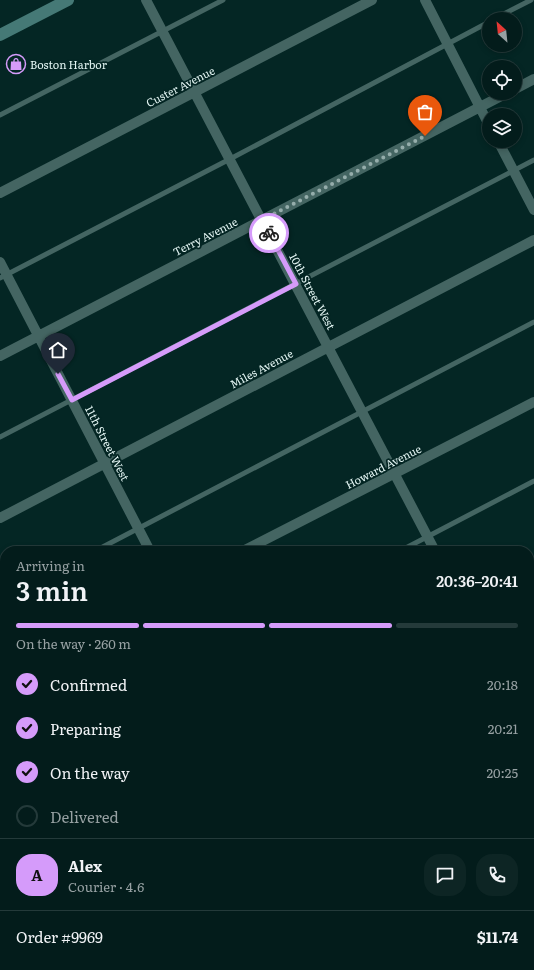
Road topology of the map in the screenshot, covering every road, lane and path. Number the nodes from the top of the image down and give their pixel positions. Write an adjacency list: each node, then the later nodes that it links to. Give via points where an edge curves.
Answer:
1 (68, 0): 10 (main road)
2 (146, 0): 9 (street, 10th Street West)
3 (223, 0): 9 (lane)
4 (372, 0): 14 (street, Custer Avenue)
5 (425, 0): 11 (street)
6 (531, 0): 7 (lane)
7 (508, 12)
8 (482, 26): 11 (lane)
9 (164, 31): 14 (street, 10th Street West); 18 (lane)
10 (0, 35)
11 (447, 43): 16 (street); 20 (lane)
12 (534, 79): 13 (street)
13 (522, 85)
14 (195, 92): 20 (street, 10th Street West); 23 (street, Custer Avenue)
15 (494, 100): 16 (street, Terry Avenue)
16 (479, 108): 17 (street); 25 (street, Terry Avenue)
17 (482, 113)
18 (0, 116)
19 (502, 148): 22 (street)
20 (230, 159): 25 (street, 10th Street West); 28 (lane)
21 (534, 160): 22 (lane)
22 (514, 170): 24 (street); 29 (lane)
23 (0, 193)
24 (534, 210)
25 (262, 220): 29 (street, 10th Street West); 31 (street, Terry Avenue)
26 (534, 240): 32 (street, Miles Avenue)
27 (0, 262): 28 (street, 11th Street West)
28 (3, 276): 31 (street, 11th Street West)
29 (296, 284): 32 (street, 10th Street West); 34 (lane)
30 (534, 322): 36 (lane)
31 (39, 336): 33 (street, Terry Avenue); 34 (street, 11th Street West)
32 (328, 346): 36 (street, 10th Street West); 38 (street, Miles Avenue)
33 (0, 356)
34 (72, 400): 37 (lane); 38 (street, 11th Street West)
35 (534, 402): 39 (street, Howard Avenue)
36 (362, 412): 39 (street, 10th Street West); 42 (lane)
37 (0, 437)
38 (105, 464): 41 (street, Miles Avenue); 42 (street, 11th Street West)
39 (395, 474): 43 (street, 10th Street West); 46 (street, Howard Avenue)
40 (534, 481): 43 (lane)
41 (0, 518)
42 (139, 529): 44 (lane); 45 (street, 11th Street West)
43 (427, 537): 47 (lane); 48 (street, 10th Street West)
44 (105, 546)
45 (148, 546)
46 (253, 546)
47 (410, 546)
48 (432, 546)

